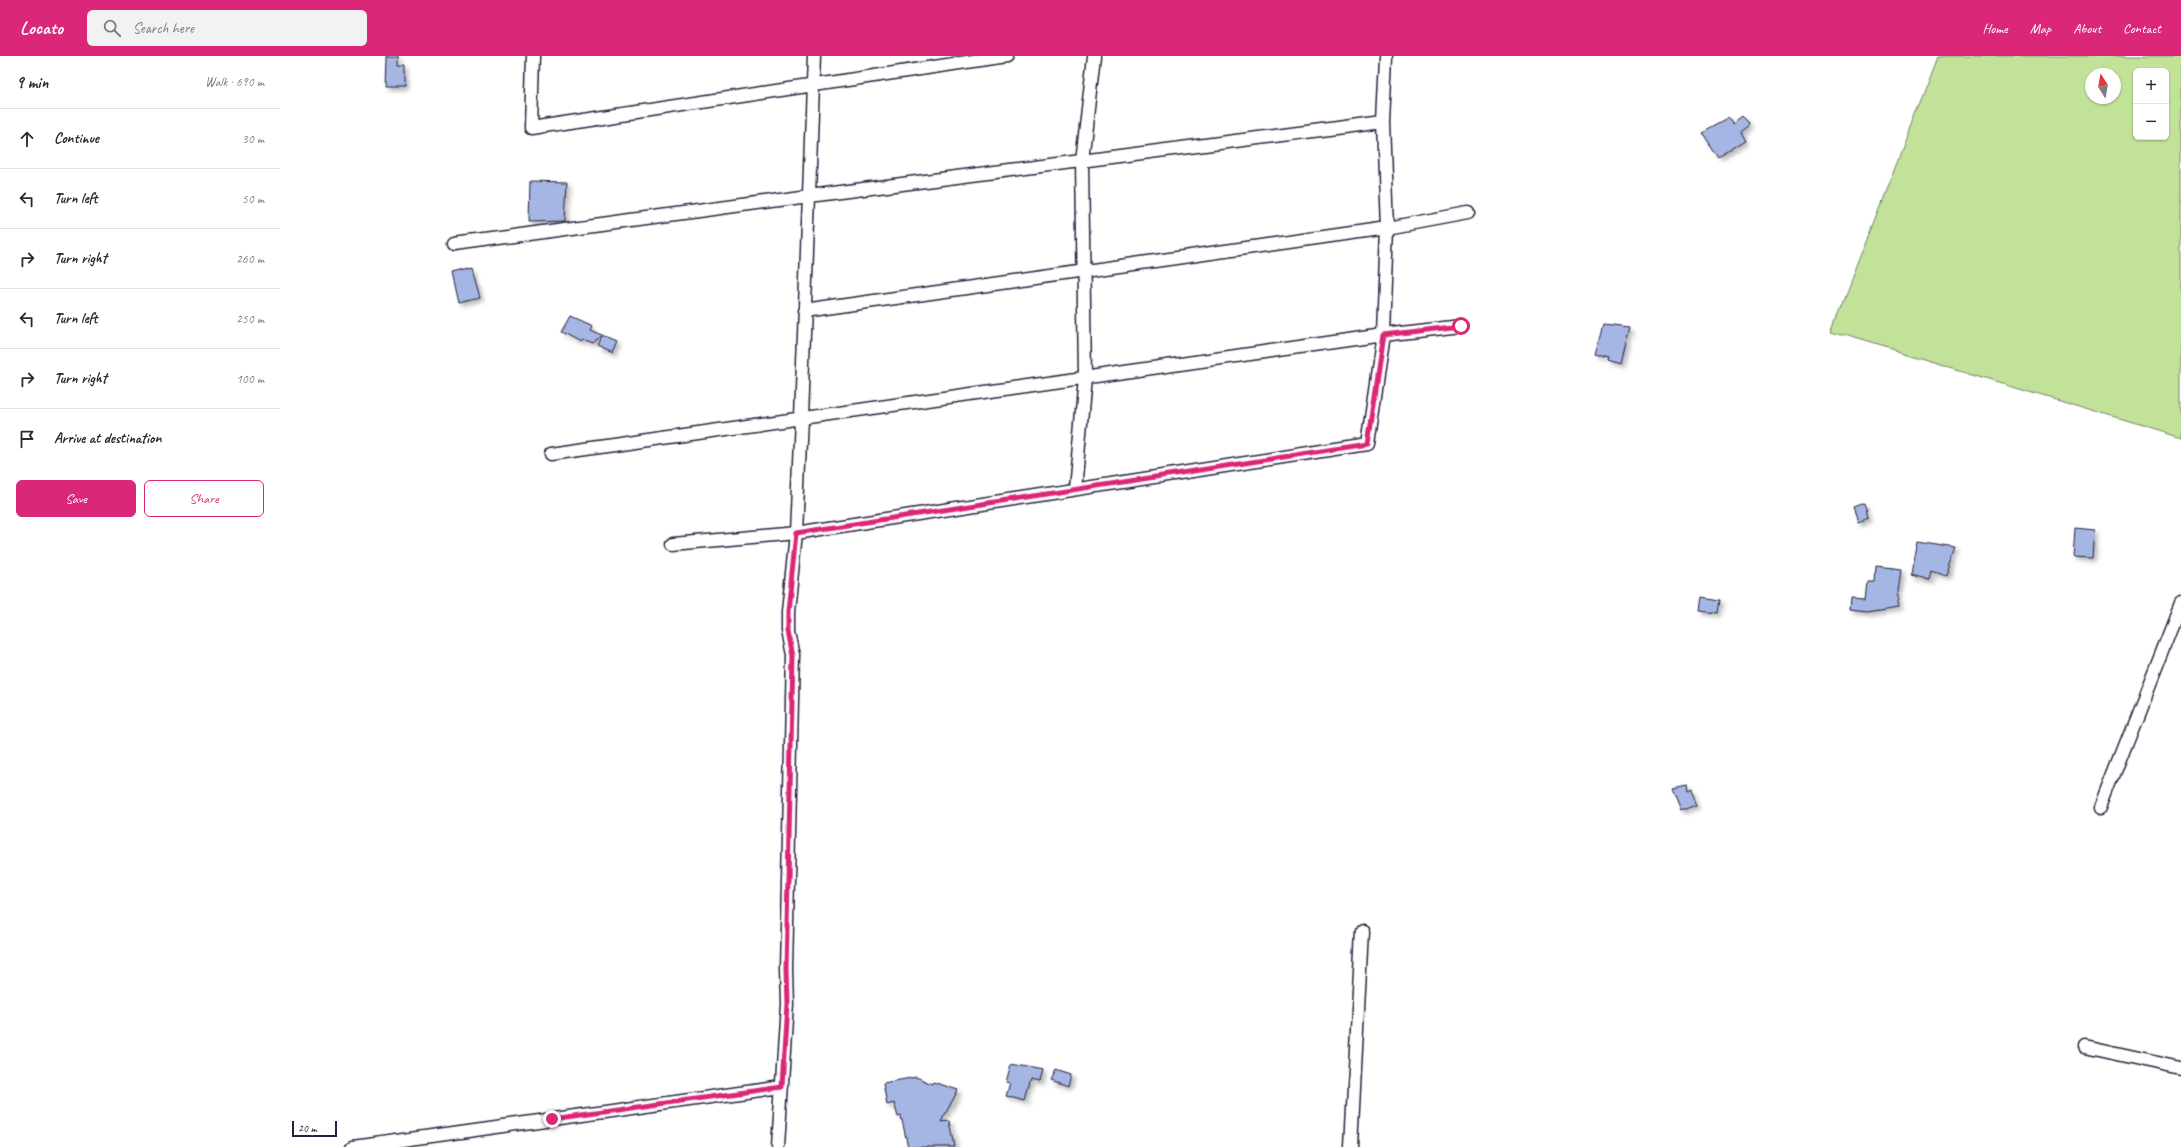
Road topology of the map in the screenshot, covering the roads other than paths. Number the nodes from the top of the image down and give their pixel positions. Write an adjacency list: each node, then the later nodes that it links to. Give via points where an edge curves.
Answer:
1 (533, 56): 6 (street, via 531,128)
2 (814, 56): 6 (street)
3 (1006, 56): 6 (street)
4 (1094, 56): 8 (street)
5 (1386, 56): 7 (street)
6 (814, 86): 9 (street)
7 (1383, 122): 8 (street); 11 (street)
8 (1082, 161): 9 (street); 13 (street)
9 (809, 196): 12 (street); 14 (street)
10 (1468, 213): 11 (street)
11 (1387, 228): 13 (street); 16 (street)
12 (454, 244)
13 (1084, 270): 14 (street); 17 (street)
14 (804, 311): 18 (street)
15 (1461, 326): 16 (street)
16 (1383, 335): 17 (street); 20 (street, via 1367,444)
17 (1085, 378): 18 (street); 20 (street)
18 (802, 418): 19 (street); 21 (street)
19 (551, 454)
20 (1075, 489): 21 (street)
21 (796, 533): 22 (street); 28 (street, via 788,631 793,656 787,1004)
22 (673, 544)
23 (2181, 603): 24 (street)
24 (2101, 807)
25 (1362, 931): 31 (street)
26 (2084, 1047): 27 (street)
27 (2181, 1068)
28 (782, 1087): 29 (street); 30 (street)
29 (353, 1147)
30 (778, 1147)
31 (1351, 1147)

